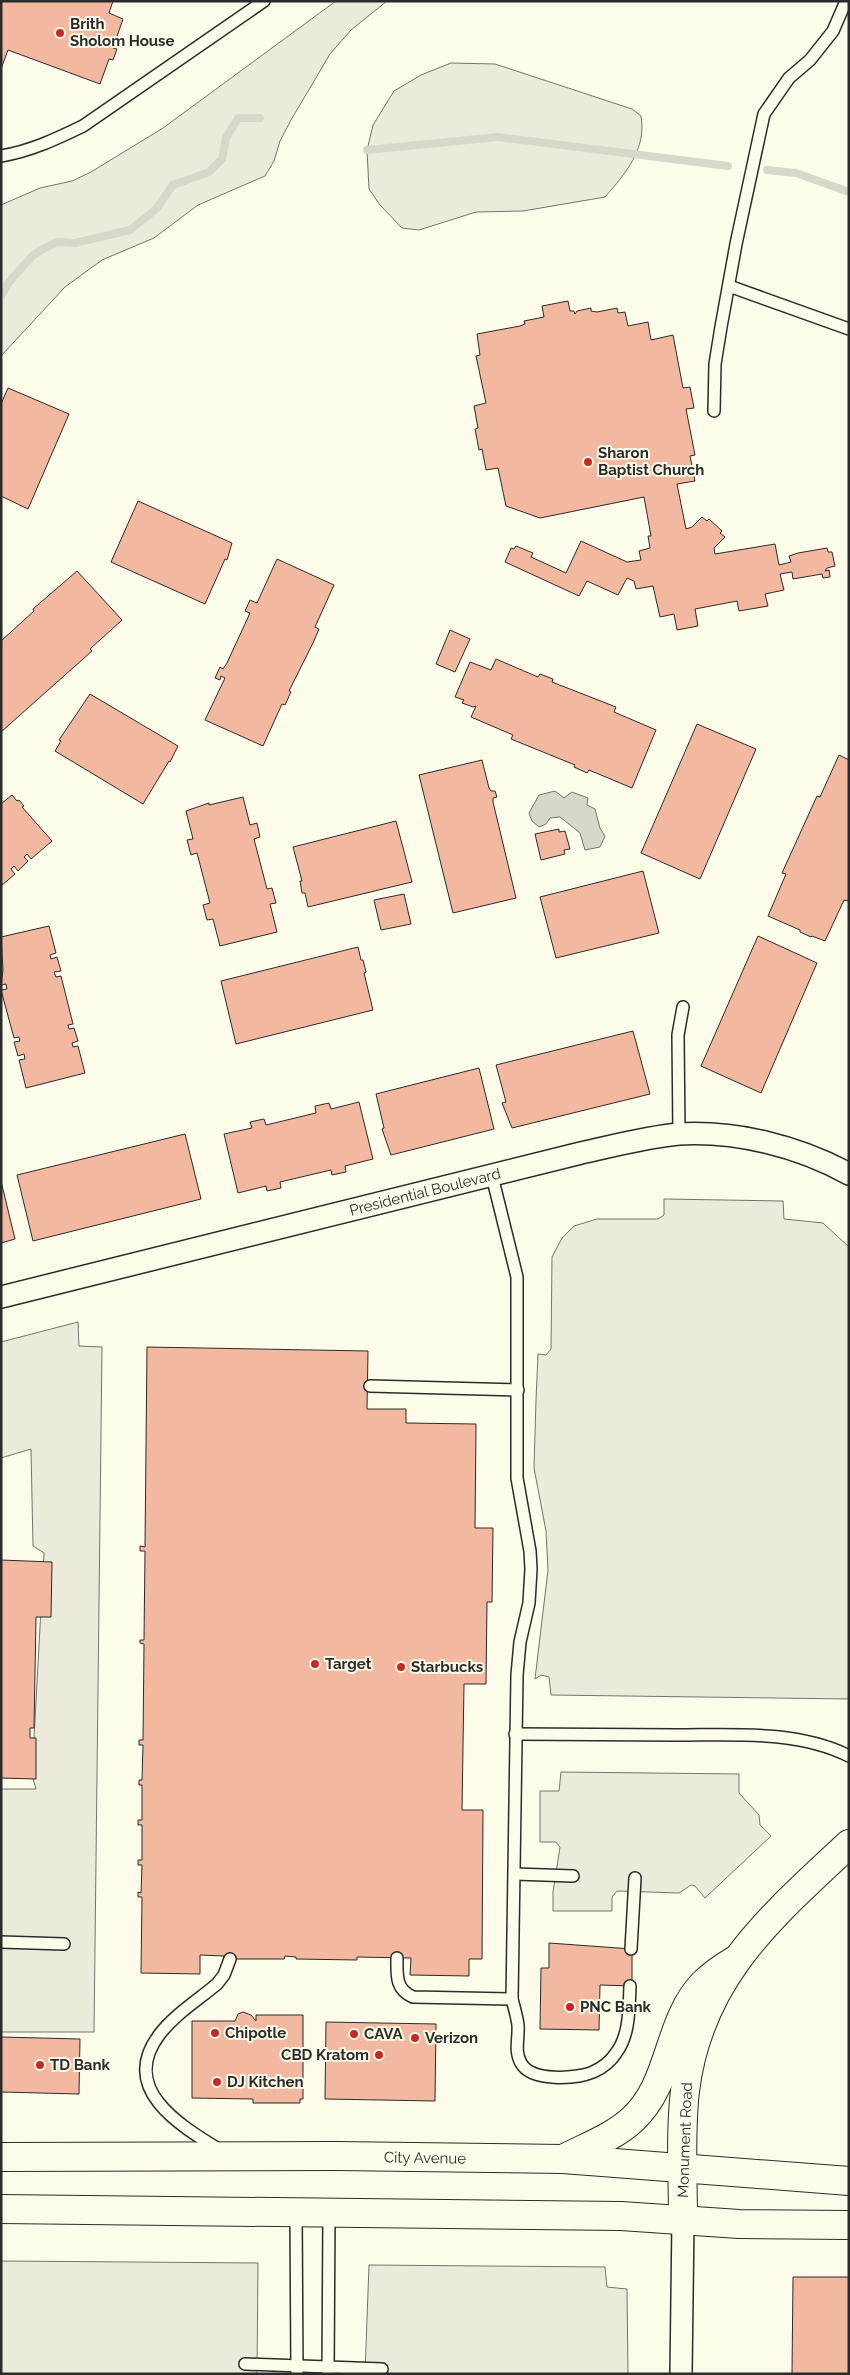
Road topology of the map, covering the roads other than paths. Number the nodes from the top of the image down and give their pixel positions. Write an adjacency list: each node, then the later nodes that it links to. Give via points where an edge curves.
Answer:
1 (264, 1): 3 (lane, via 83,126 20,153)
2 (846, 1): 4 (lane, via 833,31 810,60 789,78 764,114)
3 (1, 156)
4 (729, 286): 5 (lane); 6 (lane, via 715,364)
5 (849, 329)
6 (714, 411)
7 (683, 1006): 8 (lane, via 678,1035)
8 (679, 1134): 9 (street, Presidential Boulevard, via 760,1141 815,1157); 10 (street, Presidential Boulevard, via 627,1143)
9 (849, 1174)
10 (492, 1176): 11 (street, Presidential Boulevard); 13 (lane, via 517,1277)
11 (1, 1297)
12 (370, 1386): 13 (lane)
13 (518, 1390): 14 (lane, via 517,1478 530,1551 531,1589 518,1660)
14 (515, 1734): 15 (lane, via 785,1738 814,1742); 17 (lane)
15 (849, 1756)
16 (849, 1844): 25 (main road, Monument Road, via 765,1924)
17 (515, 1874): 18 (lane); 27 (lane)
18 (573, 1876)
19 (635, 1878): 22 (lane)
20 (1, 1942): 21 (lane)
21 (64, 1944)
22 (631, 1949)
23 (397, 1958): 27 (lane, via 399,1984 406,1994 413,1997)
24 (230, 1959): 29 (lane, via 217,1984 160,2034 150,2050 145,2069 148,2088 157,2103 188,2129)
25 (737, 1959): 30 (main road, via 702,1984 678,2029 659,2081 637,2115 616,2131); 31 (main road, Monument Road, via 708,2007 691,2057 685,2099)
26 (630, 1986): 27 (lane, via 627,2024 617,2052 599,2069 569,2076 538,2075 521,2065)
27 (512, 1999)
28 (1, 2156): 29 (main road, City Avenue)
29 (230, 2156): 30 (main road, City Avenue)
30 (564, 2159): 31 (main road, City Avenue)
31 (683, 2169): 32 (main road, City Avenue); 36 (main road, Monument Road)
32 (849, 2181)
33 (1, 2209): 34 (main road)
34 (296, 2212): 35 (main road); 40 (lane)
35 (329, 2213): 36 (main road, via 621,2216); 41 (lane)
36 (683, 2220): 37 (main road); 42 (street, Monument Road)
37 (849, 2225)
38 (246, 2364): 40 (lane)
39 (382, 2369): 41 (lane)
40 (297, 2370): 41 (lane)
41 (328, 2371)
42 (681, 2374)

